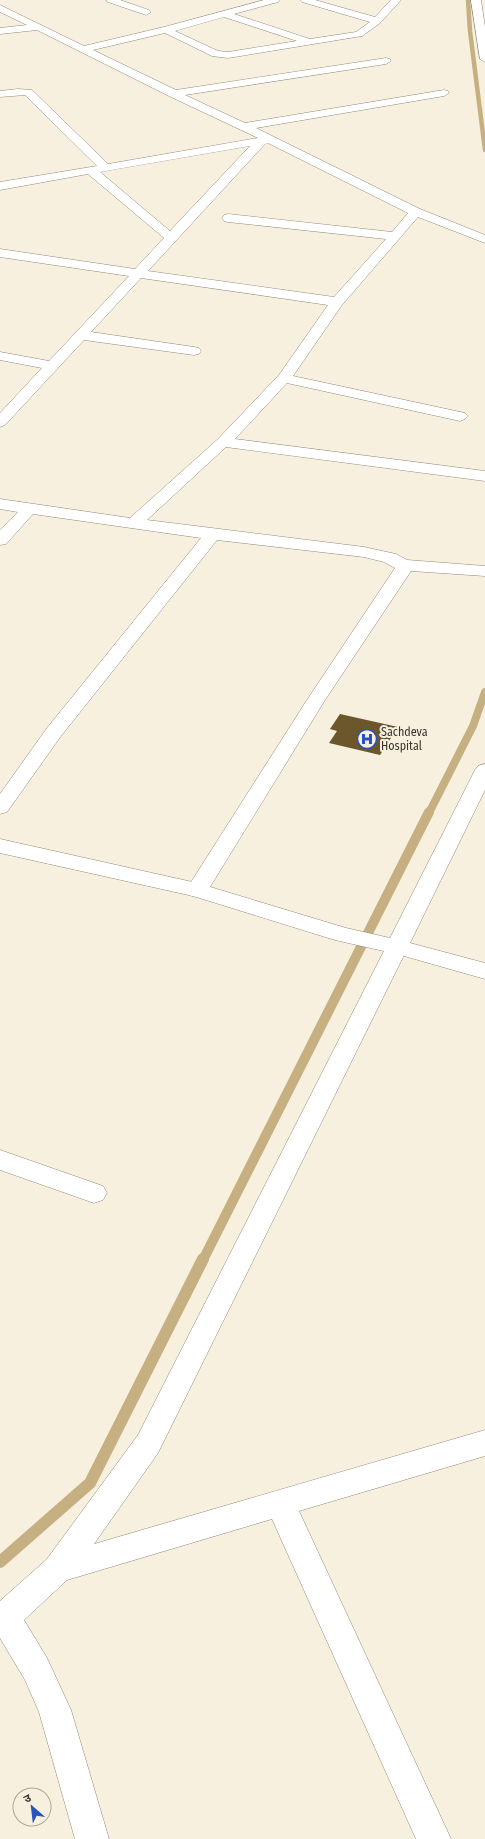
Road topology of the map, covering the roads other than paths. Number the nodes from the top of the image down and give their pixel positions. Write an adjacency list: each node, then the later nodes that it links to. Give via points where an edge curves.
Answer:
1 (111, 0): 9 (street)
2 (275, 0): 7 (street)
3 (305, 0): 11 (street)
4 (396, 0): 11 (street)
5 (476, 0): 17 (street)
6 (229, 4): 7 (street)
7 (243, 9): 10 (street)
8 (2, 10): 12 (street)
9 (146, 12)
10 (224, 14): 13 (street); 15 (street)
11 (377, 21): 15 (street, via 359,34)
12 (38, 27): 14 (street); 16 (street)
13 (166, 30): 15 (street, via 222,56); 16 (street)
14 (0, 32)
15 (312, 42)
16 (83, 49): 21 (street)
17 (485, 59)
18 (386, 61): 21 (street)
19 (444, 93): 22 (street)
20 (0, 94): 24 (street, via 23,91 30,93)
21 (174, 94): 22 (street)
22 (244, 127): 23 (street)
23 (265, 140): 24 (street); 27 (street); 30 (street)
24 (105, 167): 25 (street)
25 (90, 170): 26 (street); 30 (street)
26 (6, 182)
27 (416, 212): 29 (street); 31 (street)
28 (228, 218): 29 (street)
29 (394, 236): 34 (street)
30 (171, 238): 33 (street)
31 (485, 239)
32 (0, 253): 33 (street)
33 (138, 274): 34 (street); 35 (street)
34 (337, 302): 39 (street)
35 (81, 335): 36 (street); 38 (street)
36 (194, 351)
37 (0, 356): 38 (street)
38 (51, 366): 41 (street)
39 (284, 378): 40 (street); 42 (street)
40 (460, 416)
41 (0, 422)
42 (223, 442): 43 (street); 46 (street)
43 (483, 476)
44 (0, 504): 45 (street)
45 (29, 509): 46 (street); 48 (street)
46 (134, 524): 47 (street)
47 (212, 535): 49 (street, via 360,551); 52 (street, via 54,732)
48 (0, 540)
49 (403, 565): 50 (street); 54 (street, via 404,569 316,700)
50 (485, 571)
51 (485, 770): 55 (street)
52 (0, 808)
53 (0, 846): 54 (street)
54 (197, 890): 55 (street, via 343,935)
55 (387, 945): 56 (street); 61 (street, via 148,1444)
56 (485, 971)
57 (0, 1160): 58 (street)
58 (94, 1193)
59 (485, 1443): 60 (street)
60 (280, 1504): 61 (street); 64 (street)
61 (58, 1569): 62 (street)
62 (2, 1619): 63 (street, via 36,1669 55,1710)
63 (92, 1839)
64 (434, 1839)

